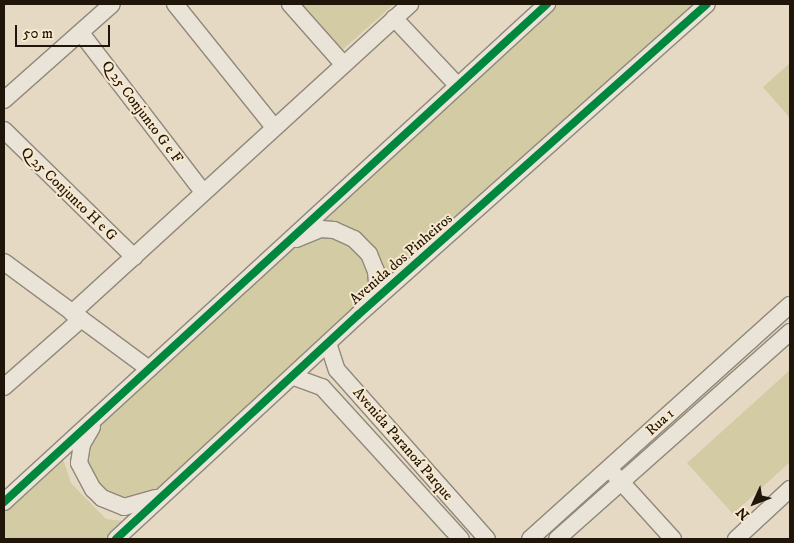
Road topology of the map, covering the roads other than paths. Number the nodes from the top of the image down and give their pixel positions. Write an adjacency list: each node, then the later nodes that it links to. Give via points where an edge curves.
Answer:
1 (112, 4): 8 (street)
2 (175, 4): 12 (street)
3 (290, 4): 9 (street)
4 (410, 4): 7 (street)
5 (547, 4): 10 (street)
6 (706, 4): 19 (street, Avenida dos Pinheiros)
7 (394, 18): 9 (street); 10 (street)
8 (81, 33): 11 (street); 14 (street, Q 25 Conjunto G e F)
9 (344, 65): 12 (street)
10 (458, 86): 15 (street)
11 (4, 100)
12 (274, 127): 14 (street)
13 (4, 130): 16 (street, Q 25 Conjunto H e G)
14 (203, 192): 16 (street)
15 (287, 242): 19 (street, via 321,229 334,230 354,239 368,254 376,271 377,283 373,302); 23 (street)
16 (134, 257): 20 (street)
17 (4, 262): 20 (street)
18 (790, 305): 27 (street, Rua 1)
19 (358, 314): 22 (street, Avenida dos Pinheiros)
20 (77, 316): 23 (street); 25 (street)
21 (790, 332): 28 (street, Rua 1)
22 (328, 343): 24 (street, Avenida dos Pinheiros); 34 (street, Avenida Paranoá Parque, via 337,370)
23 (149, 369): 26 (street)
24 (294, 377): 30 (street, Avenida dos Pinheiros); 33 (street, Avenida Paranoá Parque, via 322,388)
25 (7, 379)
26 (98, 416): 30 (street, via 82,444 79,464 93,488 102,498 124,507); 31 (street)
27 (609, 469): 28 (street); 35 (street, Rua 1)
28 (620, 482): 36 (street, Rua 1); 37 (street)
29 (790, 489): 38 (street)
30 (165, 494): 32 (street, Avenida dos Pinheiros)
31 (4, 502)
32 (116, 539)
33 (461, 539)
34 (487, 539)
35 (530, 539)
36 (557, 539)
37 (673, 539)
38 (736, 539)

